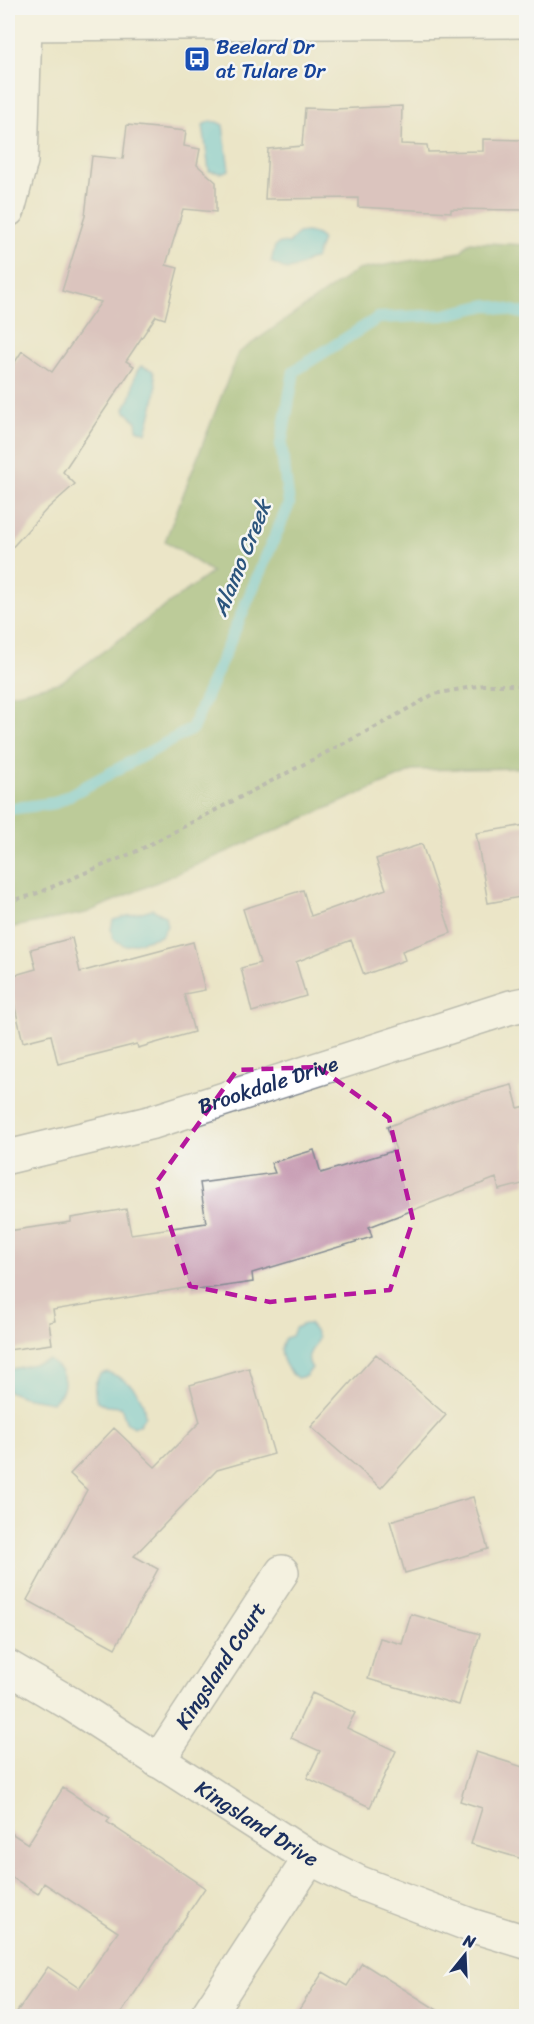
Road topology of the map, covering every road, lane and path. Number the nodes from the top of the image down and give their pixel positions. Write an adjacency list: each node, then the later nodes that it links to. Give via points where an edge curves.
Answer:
1 (526, 21): 2 (street)
2 (16, 24): 3 (street, via 21,161)
3 (8, 210)
4 (526, 685): 5 (path, via 483,685 434,694 135,852 30,896)
5 (8, 901)
6 (526, 1004): 7 (street, Brookdale Drive, via 153,1122)
7 (8, 1158)
8 (282, 1572): 10 (street, Kingsland Court)
9 (8, 1667): 10 (street, Kingsland Drive)
10 (158, 1761): 11 (street, Kingsland Drive)
11 (310, 1858): 12 (street, Kingsland Drive, via 360,1883); 13 (street)
12 (526, 1942)
13 (207, 2016)

